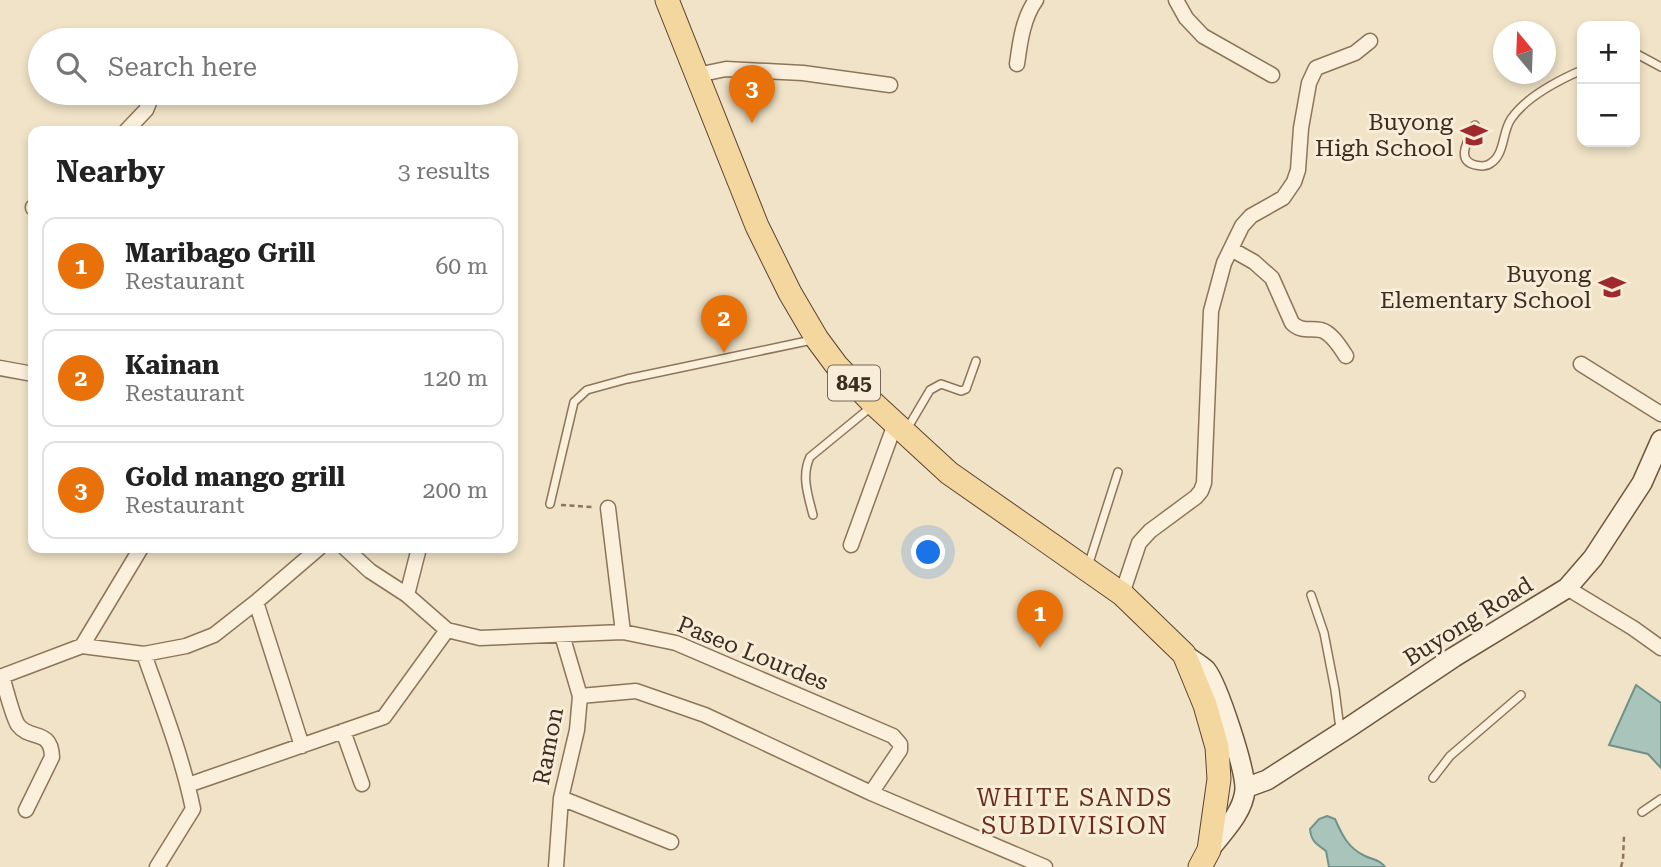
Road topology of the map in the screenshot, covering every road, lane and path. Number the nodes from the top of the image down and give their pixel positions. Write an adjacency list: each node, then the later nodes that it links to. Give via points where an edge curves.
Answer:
1 (667, 0): 9 (main road, 845)
2 (1036, 0): 6 (street, via 1029,10)
3 (1176, 0): 10 (street, via 1203,36)
4 (1370, 41): 15 (street, via 1355,53 1316,68 1309,83 1294,182 1283,198 1251,216)
5 (1640, 56): 7 (lane)
6 (1017, 64)
7 (1661, 66)
8 (1577, 72): 13 (lane, via 1538,93 1510,120 1496,159 1484,166 1471,164 1464,156)
9 (697, 75): 11 (street, via 726,69); 16 (main road, 845, via 757,226)
10 (1272, 75)
11 (890, 85)
12 (148, 105): 14 (street)
13 (1475, 125)
14 (132, 126)
15 (1231, 250): 17 (street, via 1272,278 1297,328 1323,330); 37 (street, via 1211,311 1204,483 1196,497 1139,543)
16 (817, 339): 22 (main road, 845); 27 (lane, via 587,390 574,402)
17 (1346, 356)
18 (976, 361): 24 (lane, via 966,389 941,384 930,390)
19 (1581, 363): 23 (street)
20 (0, 368): 21 (street)
21 (28, 373)
22 (874, 404): 24 (main road, 845); 29 (lane, via 810,457 805,478)
23 (1661, 414)
24 (900, 428): 30 (street); 35 (main road, 845, via 949,472)
25 (1661, 440): 36 (street, Buyong Road, via 1642,483 1593,558)
26 (1118, 472): 35 (lane)
27 (550, 504): 28 (path)
28 (608, 508): 42 (street)
29 (813, 515)
30 (851, 545)
31 (138, 553): 44 (street)
32 (313, 553): 40 (street)
33 (350, 553): 38 (street, Paseo Lourdes)
34 (418, 553): 38 (street)
35 (1087, 570): 37 (main road, 845)
36 (1567, 588): 45 (street); 52 (street, Buyong Road)
37 (1122, 594): 47 (main road, 845)
38 (407, 595): 41 (street, Paseo Lourdes)
39 (1311, 595): 52 (lane, via 1324,633)
40 (256, 602): 46 (street, via 214,635); 53 (street)
41 (447, 630): 43 (street, Paseo Lourdes, via 480,638); 51 (street, via 384,717)
42 (623, 632): 43 (street, Paseo Lourdes); 58 (street, Paseo Lourdes, via 676,643 892,736 900,750)
43 (562, 635): 50 (street, Ramon)
44 (82, 646): 46 (street); 48 (street)
45 (1661, 648)
46 (144, 654): 56 (street)
47 (1184, 654): 57 (street, via 1206,670 1219,695); 65 (main road, 845, via 1217,747 1219,779)
48 (1, 677): 61 (street, via 18,724 52,747 52,757)
49 (1521, 695): 54 (lane, via 1450,757)
50 (580, 696): 58 (street, via 636,691 705,715); 59 (street, Ramon)
51 (342, 731): 53 (street); 55 (street)
52 (1340, 733): 57 (street, Buyong Road, via 1267,780)
53 (302, 746): 56 (street)
54 (1433, 778)
55 (362, 784)
56 (188, 785): 66 (street, via 193,809)
57 (1245, 788): 65 (street, via 1236,817)
58 (872, 793): 68 (street)
59 (561, 798): 64 (street); 67 (street, Ramon)
60 (1661, 799): 62 (lane)
61 (26, 810)
62 (1642, 811)
63 (1624, 836): 69 (path)
64 (671, 842)
65 (1205, 859)
66 (157, 867)
67 (556, 867)
68 (1045, 867)
69 (1621, 867)

